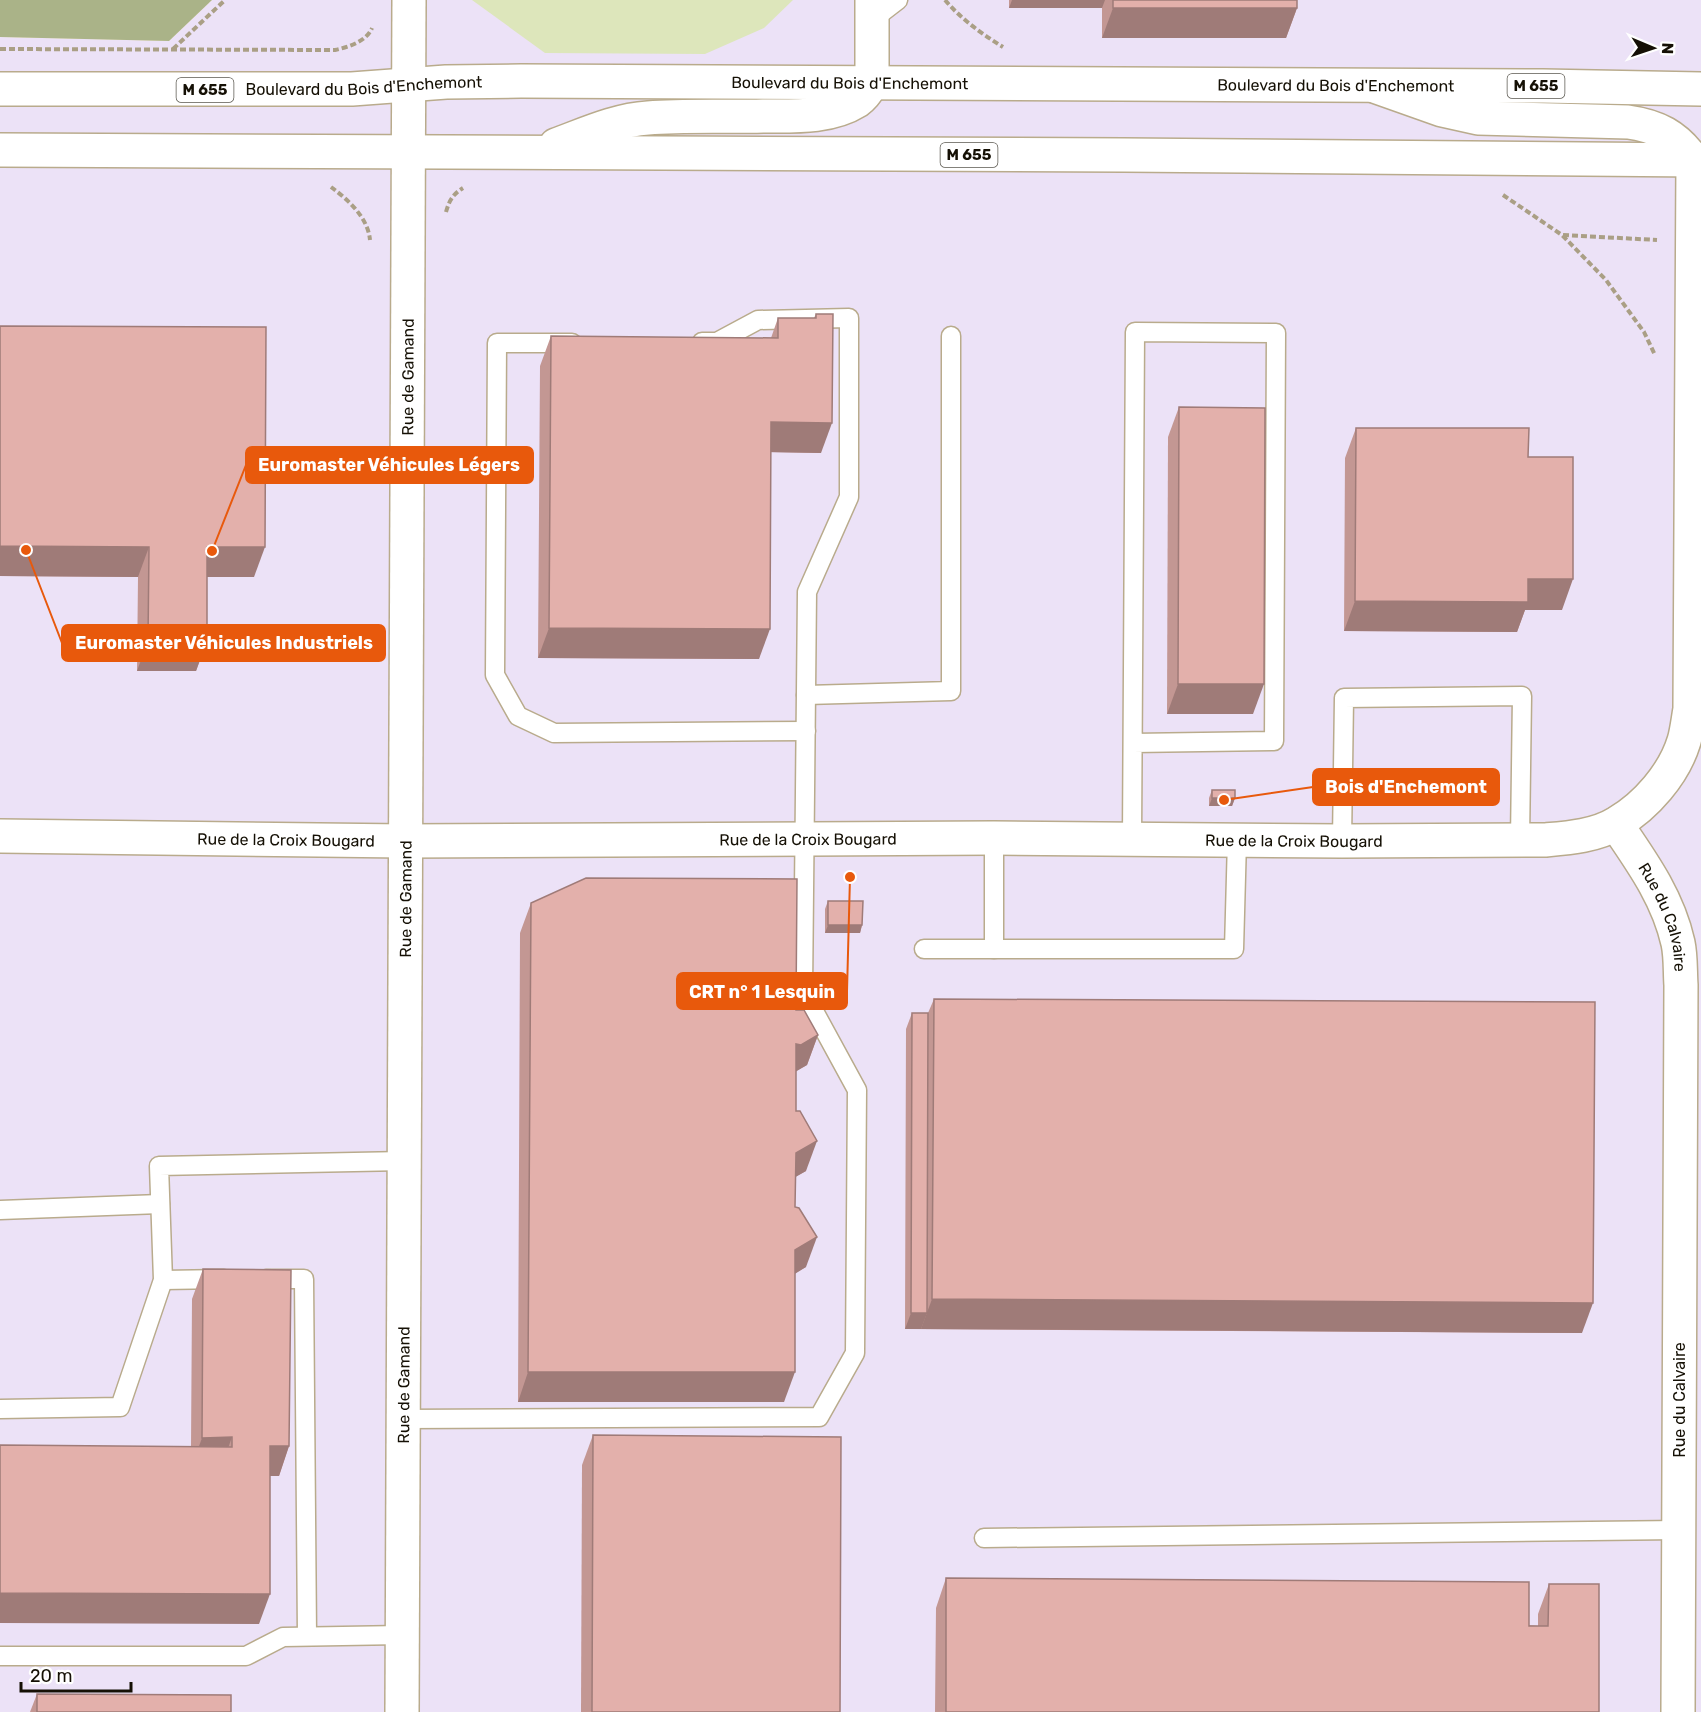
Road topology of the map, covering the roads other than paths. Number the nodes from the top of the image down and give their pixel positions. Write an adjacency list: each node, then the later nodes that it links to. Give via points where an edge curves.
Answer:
1 (410, 0): 5 (street, Rue de Gamand)
2 (898, 0): 3 (lane)
3 (872, 10): 4 (street)
4 (872, 83): 5 (street, Boulevard du Bois d'Enchemont / M 655, via 500,81); 6 (street, Boulevard du Bois d'Enchemont / M 655); 11 (street, via 866,94 850,105 825,112 796,116 647,118 610,125)
5 (410, 85): 7 (street, Boulevard du Bois d'Enchemont / M 655, via 352,89); 10 (street, Rue de Gamand)
6 (1372, 85): 8 (street, Boulevard du Bois d'Enchemont / M 655); 12 (street, via 1442,110 1478,118 1644,124 1659,129)
7 (0, 89)
8 (1701, 89)
9 (0, 150): 10 (street, M 655)
10 (409, 152): 11 (street, M 655); 27 (street, Rue de Gamand)
11 (537, 152): 12 (street, M 655)
12 (1698, 157): 16 (street, via 1693,241)
13 (951, 336): 17 (lane, via 951,691)
14 (590, 342): 18 (lane, via 497,343 495,675 518,716 554,733)
15 (682, 342): 17 (lane, via 717,342 758,320 849,318 849,497 807,592)
16 (1696, 386): 20 (street, via 1690,709 1684,742 1670,771 1652,795)
17 (806, 695): 18 (lane)
18 (806, 731): 23 (lane)
19 (1132, 743): 19 (lane, via 1135,332 1276,333 1274,741); 24 (lane)
20 (1616, 824): 26 (street, Rue de la Croix Bougard, via 1570,837); 31 (street, Rue du Calvaire, via 1653,878 1669,912 1678,945)
21 (0, 836): 27 (street, Rue de la Croix Bougard)
22 (994, 838): 23 (street, Rue de la Croix Bougard); 24 (street, Rue de la Croix Bougard); 30 (lane)
23 (805, 839): 27 (street, Rue de la Croix Bougard); 37 (lane, via 803,992 857,1090 855,1353 819,1417)
24 (1132, 839): 25 (street, Rue de la Croix Bougard)
25 (1237, 840): 28 (street, Rue de la Croix Bougard); 30 (lane, via 1234,949)
26 (1520, 840): 28 (street, Rue de la Croix Bougard); 28 (lane, via 1522,696 1344,698)
27 (405, 841): 32 (street, Rue de Gamand)
28 (1342, 841)
29 (924, 949): 30 (lane)
30 (994, 949)
31 (1691, 1064): 38 (street, Rue du Calvaire)
32 (404, 1161): 33 (lane, via 159,1166); 37 (street, Rue de Gamand)
33 (160, 1204): 34 (lane); 35 (lane)
34 (0, 1210)
35 (163, 1280): 36 (lane, via 120,1407); 41 (lane, via 304,1279)
36 (0, 1409)
37 (403, 1419): 40 (street, Rue de Gamand)
38 (1679, 1530): 39 (lane); 44 (street, Rue du Calvaire)
39 (984, 1538)
40 (402, 1635): 41 (lane); 43 (street, Rue de Gamand)
41 (306, 1636): 42 (lane, via 283,1637 246,1656)
42 (0, 1656)
43 (402, 1712)
44 (1678, 1712)

